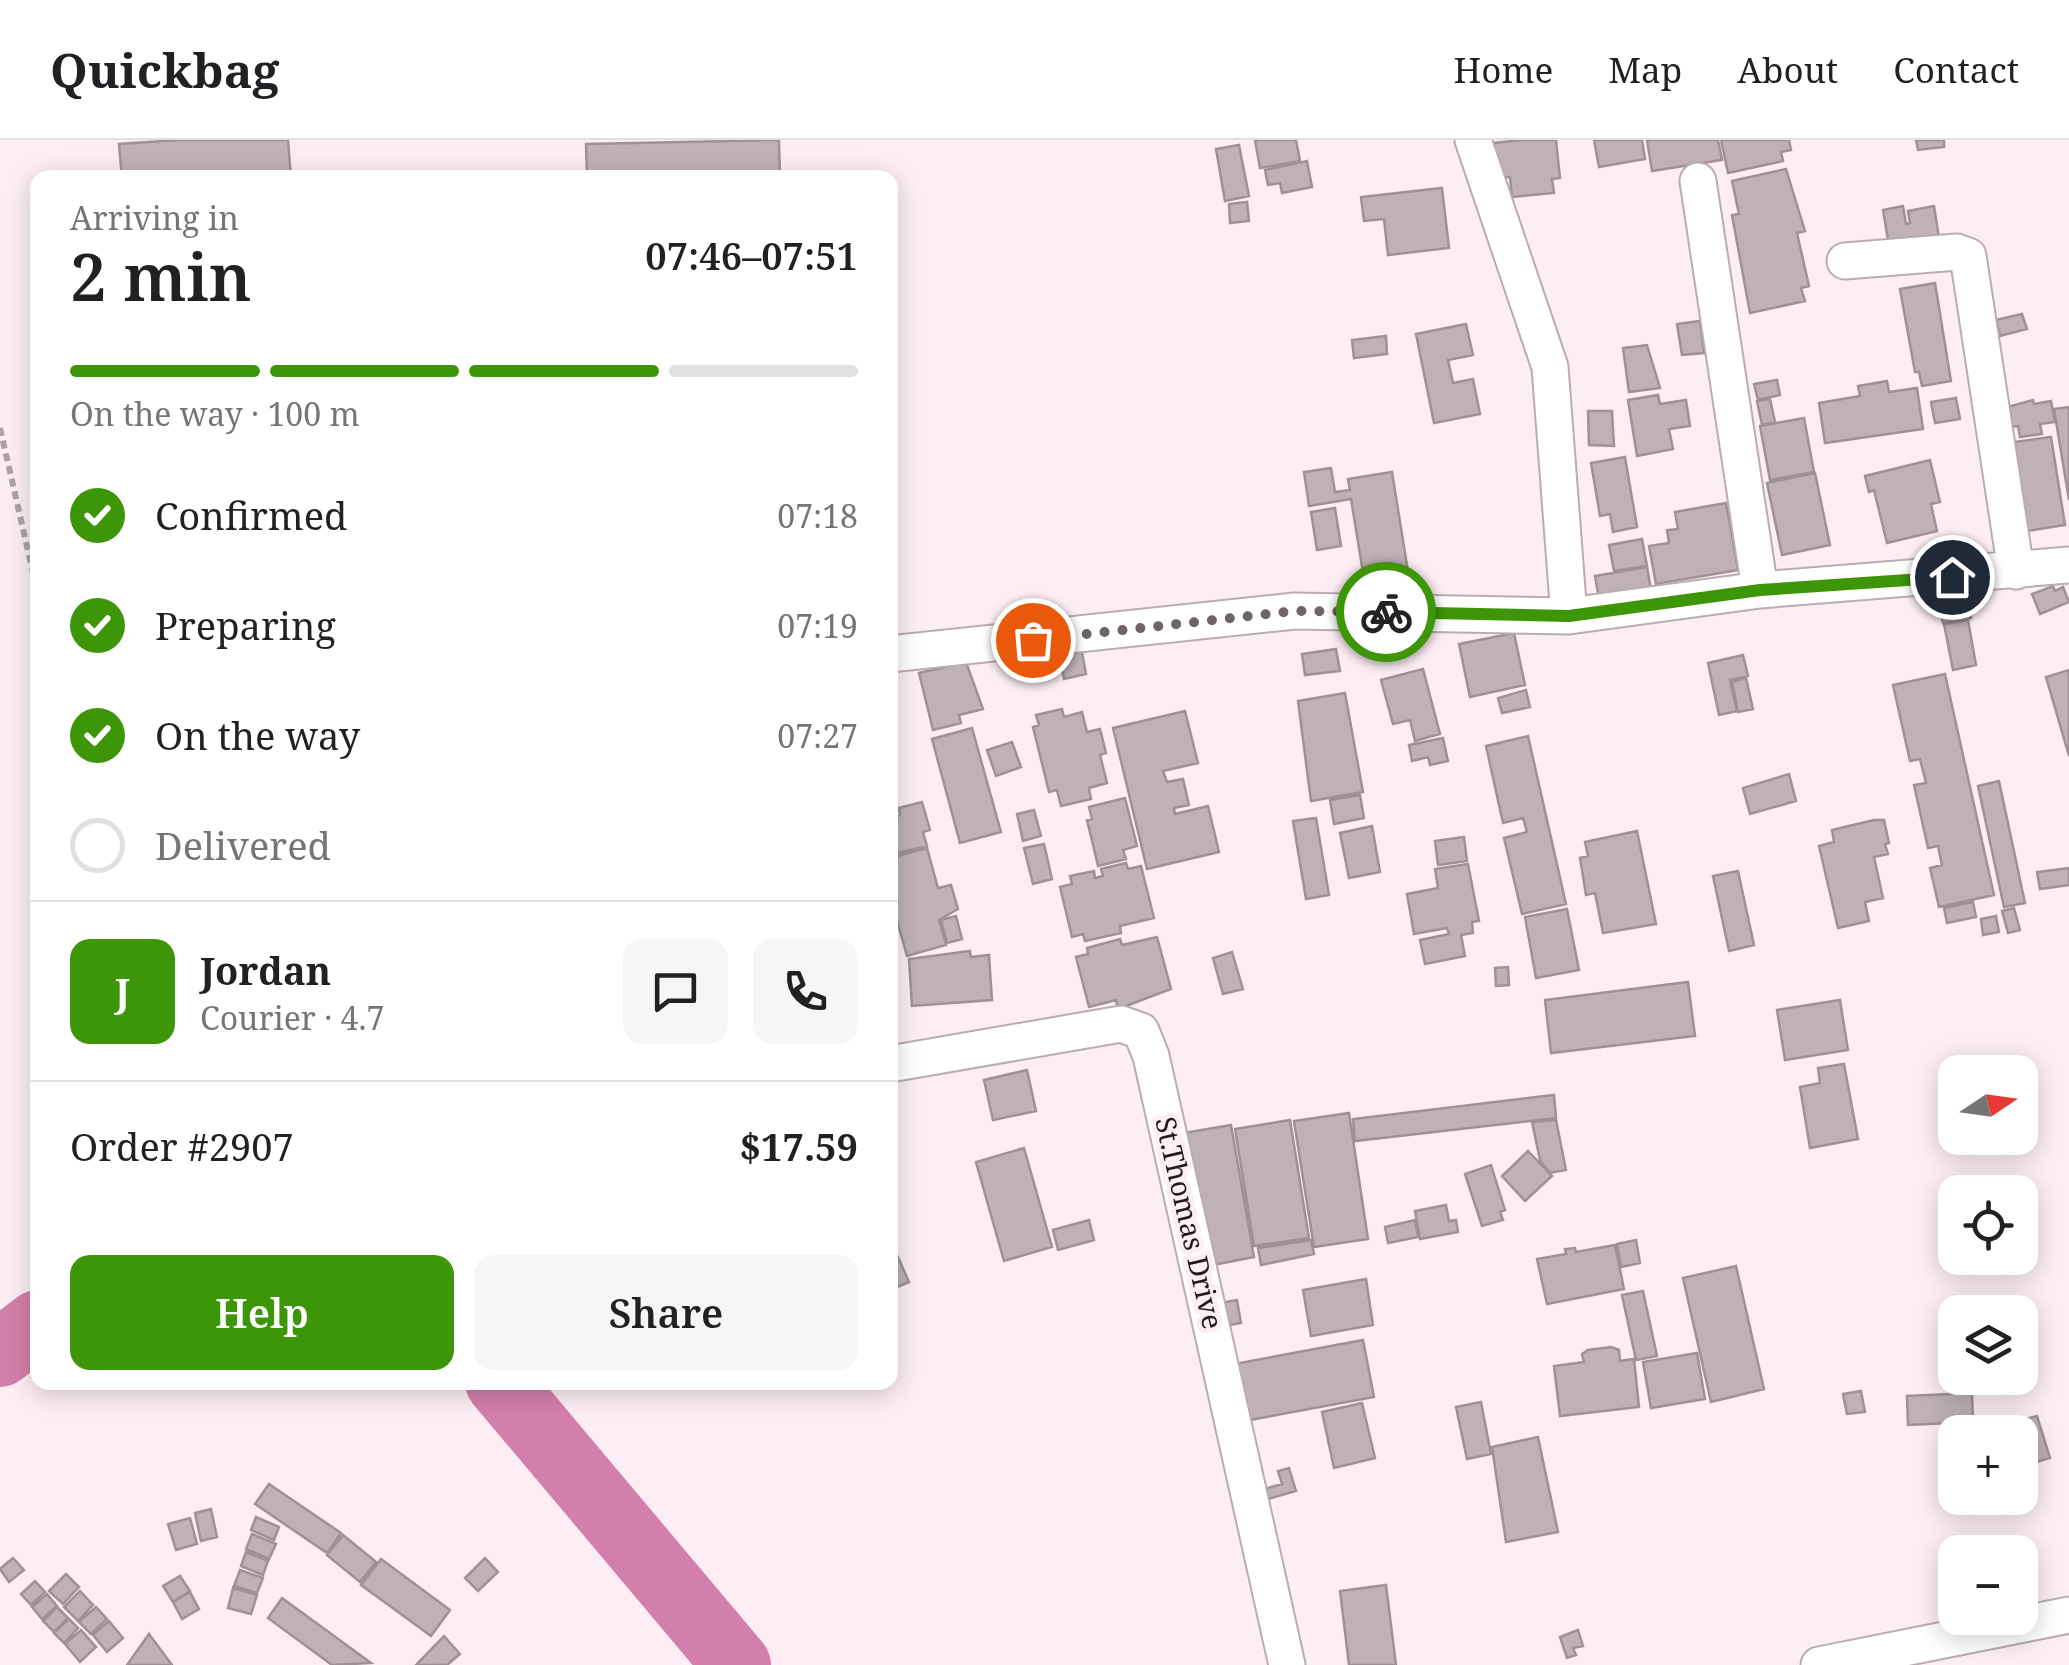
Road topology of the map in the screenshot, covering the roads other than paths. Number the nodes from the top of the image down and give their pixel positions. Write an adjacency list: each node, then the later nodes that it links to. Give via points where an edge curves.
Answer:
1 (1473, 140): 7 (street, via 1550,366)
2 (1698, 181): 6 (street)
3 (1845, 260): 5 (street, via 1968,256)
4 (2069, 565): 5 (street)
5 (2016, 570): 6 (street)
6 (1760, 590): 7 (street)
7 (1569, 616): 8 (street, via 1295,611)
8 (898, 653)
9 (898, 1063): 11 (street, St.Thomas Drive, via 1121,1024 1141,1031 1152,1056)
10 (2069, 1615): 12 (street)
11 (1288, 1665)
12 (1819, 1665)

